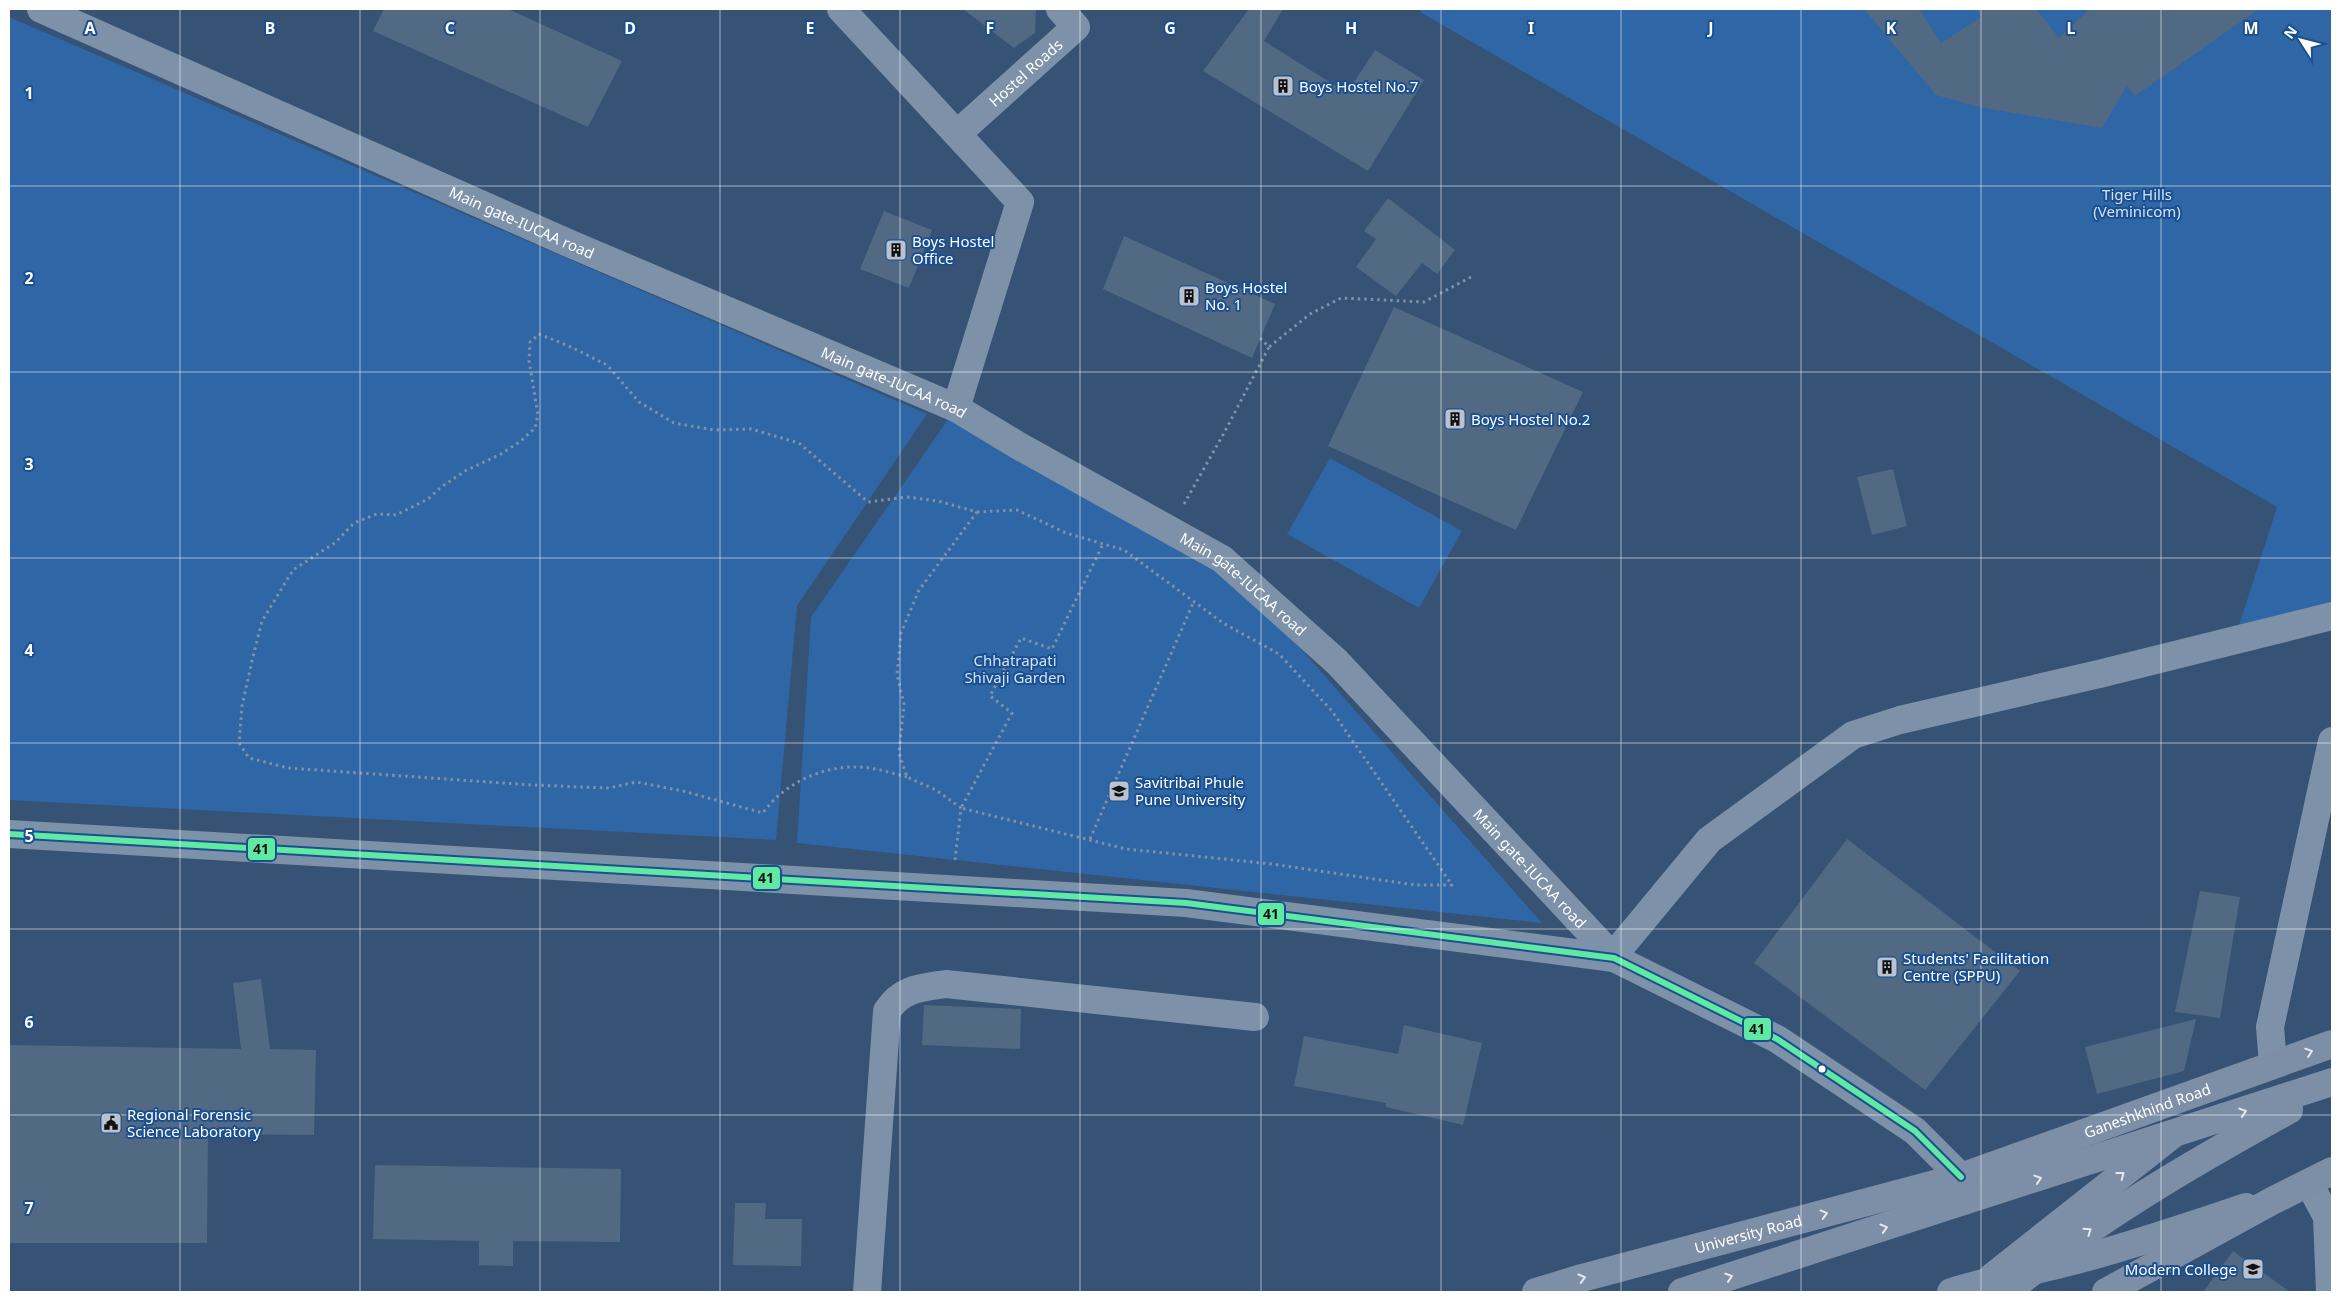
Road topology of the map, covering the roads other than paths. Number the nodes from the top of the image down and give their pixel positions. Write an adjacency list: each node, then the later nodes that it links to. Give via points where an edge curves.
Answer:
1 (41, 9): 5 (street, Main gate-IUCAA road, via 566,242)
2 (841, 9): 4 (street)
3 (1060, 9): 4 (street, Hostel Roads, via 1076,27)
4 (957, 134): 5 (street, via 1020,202)
5 (956, 408): 9 (street, Main gate-IUCAA road, via 1222,559 1337,662)
6 (2332, 616): 9 (street, via 1900,720 1853,735 1709,840)
7 (2332, 741): 12 (street)
8 (9, 834): 9 (street, via 1186,903)
9 (1614, 958): 15 (street, via 1777,1039 1915,1131)
10 (1255, 1017): 20 (street, via 946,984 910,990 895,998 887,1011)
11 (2332, 1044): 12 (main road, Ganeshkhind Road, one-way to 11)
12 (2263, 1068): 15 (main road, Ganeshkhind Road); 19 (main road, one-way to 12)
13 (2332, 1082): 22 (main road, one-way to 13, bridge)
14 (2332, 1086): 19 (main road, one-way to 14, bridge, via 2067,1246 2138,1197)
15 (1961, 1177): 21 (main road, University Road, one-way to 15)
16 (2325, 1178): 17 (main road); 25 (main road, bridge, via 2272,1201); 27 (street)
17 (2232, 1211): 18 (main road); 26 (main road, via 2177,1247 2149,1273)
18 (2149, 1239): 19 (main road); 24 (main road)
19 (1989, 1288): 23 (main road)
20 (867, 1292)
21 (1536, 1292)
22 (1682, 1292)
23 (1951, 1292)
24 (2094, 1292)
25 (2106, 1292)
26 (2139, 1292)
27 (2330, 1292)

